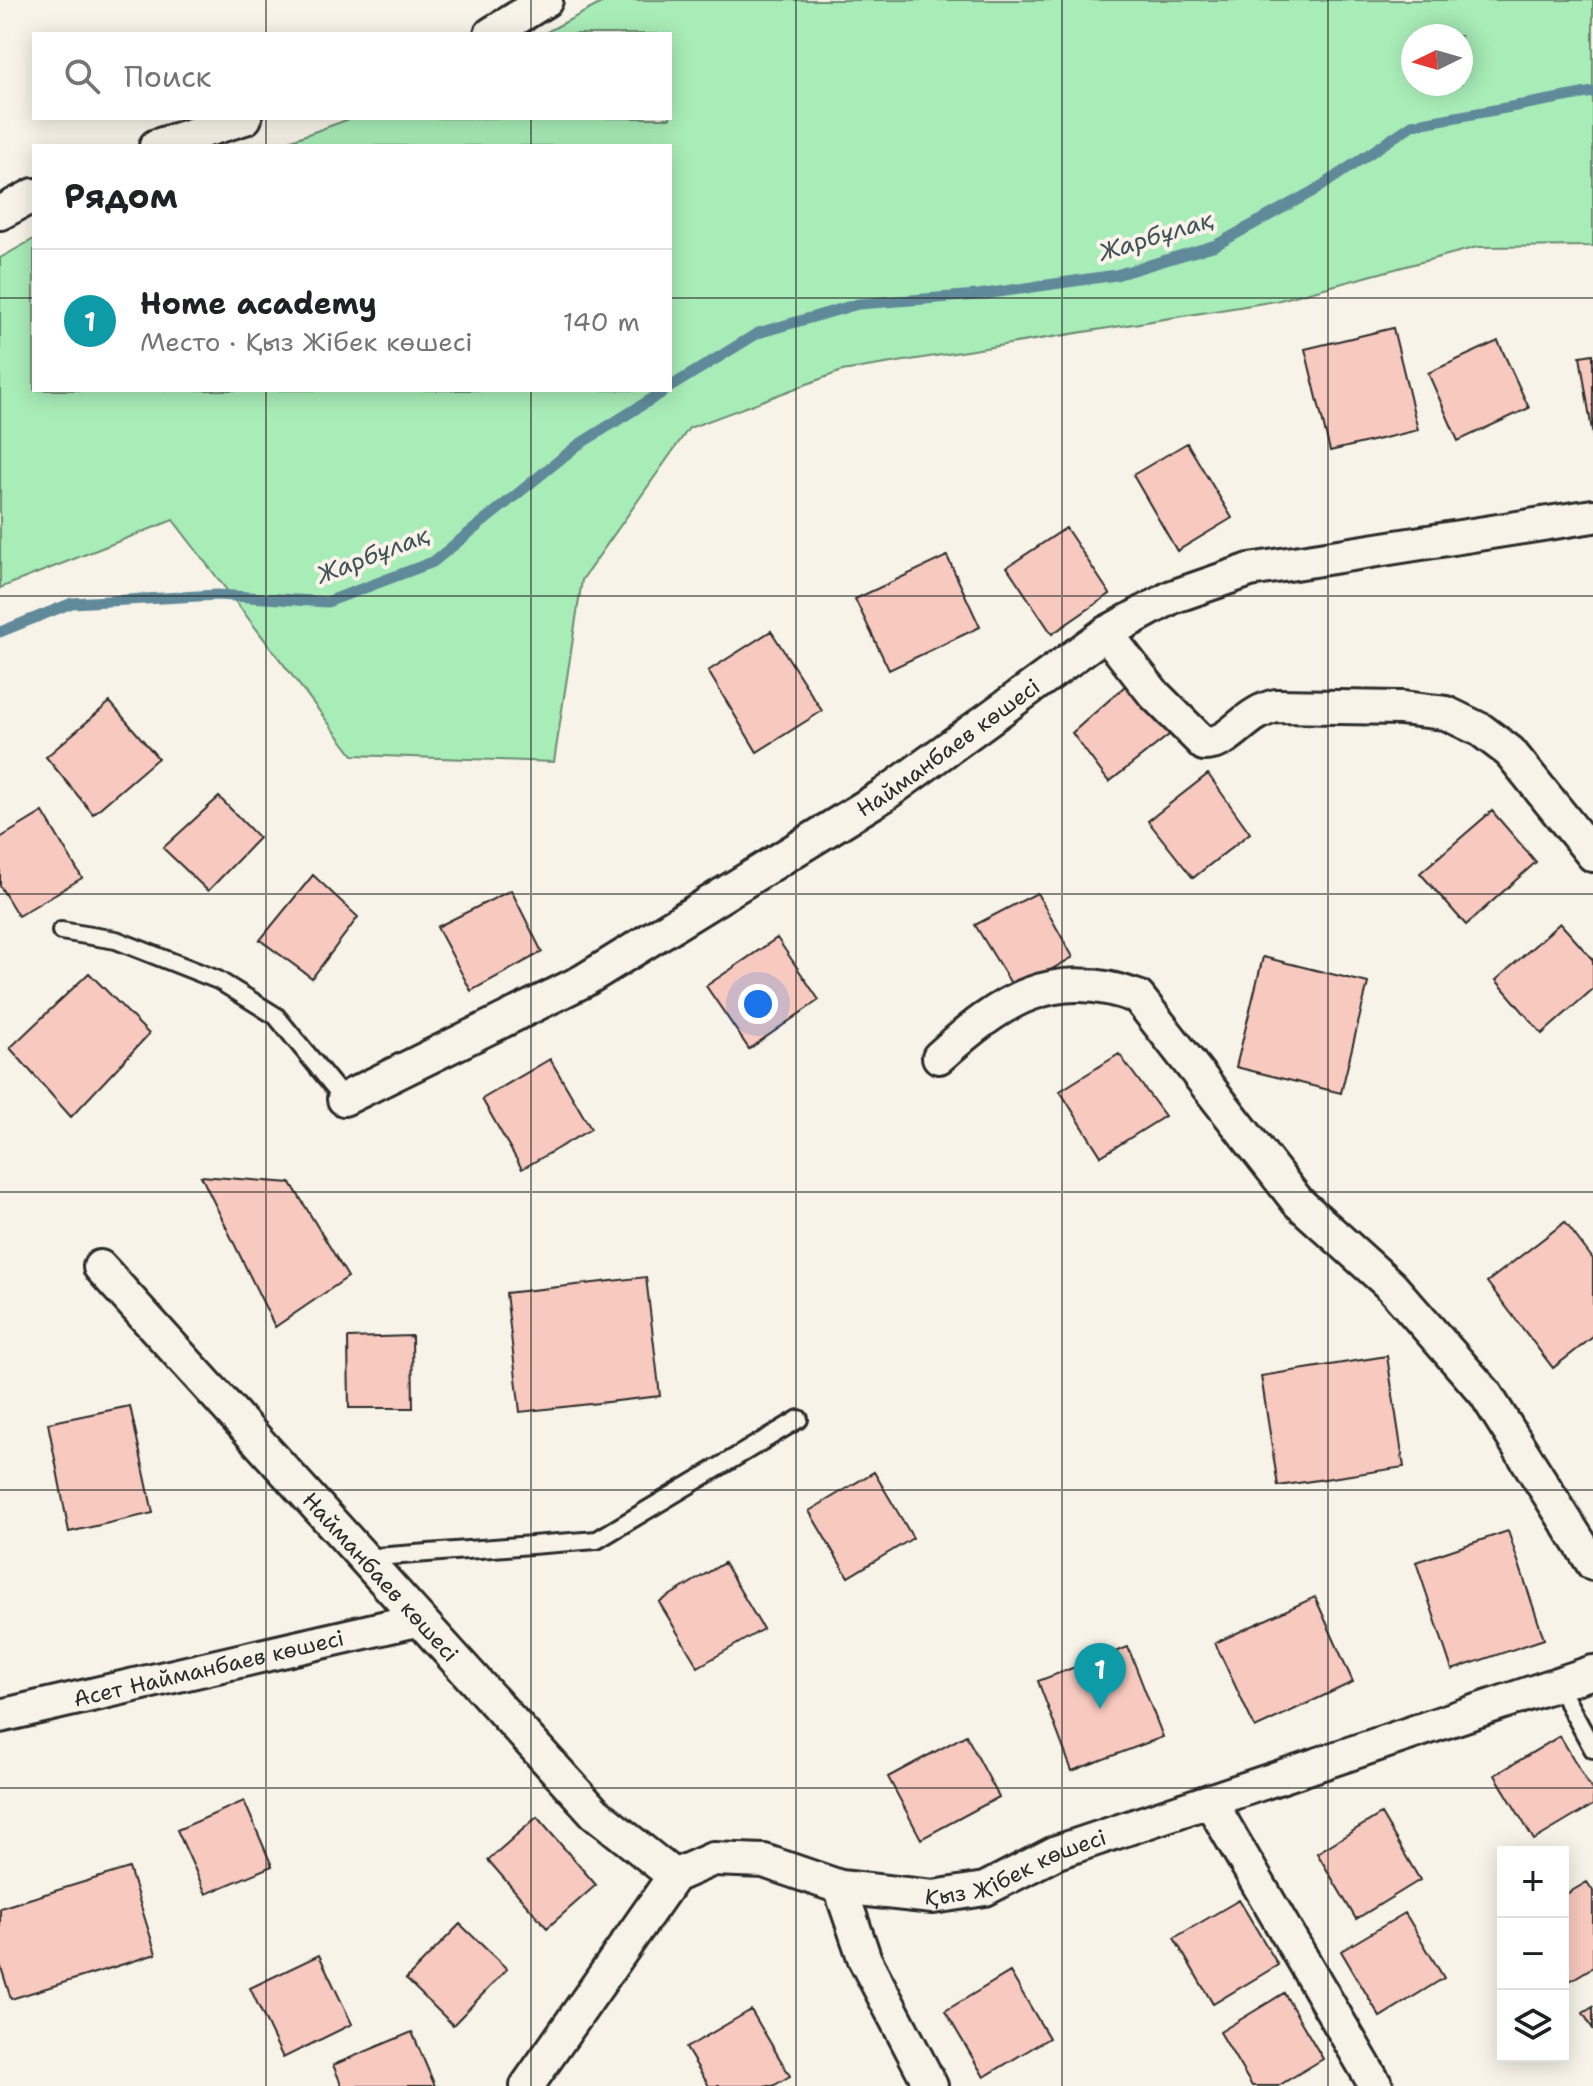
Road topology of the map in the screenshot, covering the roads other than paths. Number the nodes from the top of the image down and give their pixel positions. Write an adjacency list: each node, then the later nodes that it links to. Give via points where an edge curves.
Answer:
1 (546, 0): 2 (street)
2 (494, 32)
3 (239, 120): 4 (street)
4 (162, 144)
5 (32, 196): 6 (street)
6 (0, 213)
7 (1593, 516): 8 (street, Найманбаев көшесі, via 1250,570 1172,597)
8 (1106, 633): 9 (street, via 1154,694 1204,744 1216,744 1258,710 1276,706 1446,713 1510,752); 12 (street, Найманбаев көшесі, via 884,795 583,981)
9 (1593, 855)
10 (61, 931): 12 (lane, via 116,940 218,980 276,1016)
11 (939, 1057): 16 (street, via 1015,997 1058,985 1097,985 1138,997 1298,1202 1391,1286 1485,1393)
12 (344, 1099)
13 (100, 1267): 15 (street, Найманбаев көшесі)
14 (799, 1419): 15 (lane, via 597,1540)
15 (361, 1558): 17 (street, Найманбаев көшесі)
16 (1593, 1564)
17 (417, 1620): 20 (street, Асет Найманбаев көшесі); 23 (street, Найманбаев көшесі, via 595,1813)
18 (1593, 1672): 19 (street, Қыз Жібек көшесі)
19 (1558, 1685): 21 (lane); 22 (street, Қыз Жібек көшесі)
20 (0, 1716)
21 (1593, 1749)
22 (1210, 1801): 24 (street, Қыз Жібек көшесі, via 1057,1852 985,1889 933,1897); 27 (street)
23 (674, 1876): 24 (street, Қыз Жібек көшесі, via 713,1859 764,1861); 25 (street)
24 (840, 1887): 26 (street, via 865,1960)
25 (527, 2086)
26 (931, 2086)
27 (1376, 2086)

